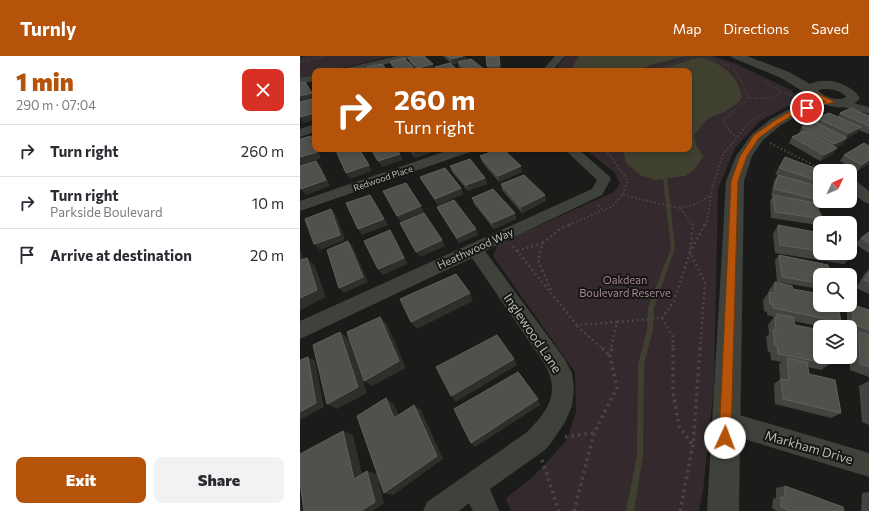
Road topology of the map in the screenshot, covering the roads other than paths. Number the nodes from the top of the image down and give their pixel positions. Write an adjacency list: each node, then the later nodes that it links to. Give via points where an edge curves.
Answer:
1 (409, 56): 5 (street)
2 (560, 56): 6 (street)
3 (746, 56): 9 (street)
4 (735, 62): 9 (street, via 791,78)
5 (358, 68)
6 (550, 68)
7 (312, 79): 8 (street)
8 (300, 81)
9 (816, 90): 10 (street, via 821,99); 10 (street, via 843,88 851,93); 11 (street)
10 (842, 101): 11 (street); 12 (street); 13 (street)
11 (795, 103): 23 (street, via 757,137 744,156 735,181)
12 (869, 106)
13 (869, 111)
14 (312, 129): 15 (street)
15 (300, 133)
16 (456, 152): 20 (street, Redwood Place)
17 (573, 152): 21 (street, Heathwood Way, via 604,179 597,192)
18 (857, 189): 19 (street)
19 (869, 199)
20 (300, 206)
21 (474, 248): 22 (street, Heathwood Way); 25 (street, Inglewood Lane, via 552,358 563,378 563,398 559,412 550,427 536,441)
22 (300, 330)
23 (726, 423): 24 (street, Markham Drive); 28 (street)
24 (869, 465)
25 (474, 484): 26 (street, Inglewood Lane); 27 (street)
26 (436, 511)
27 (486, 511)
28 (723, 511)

